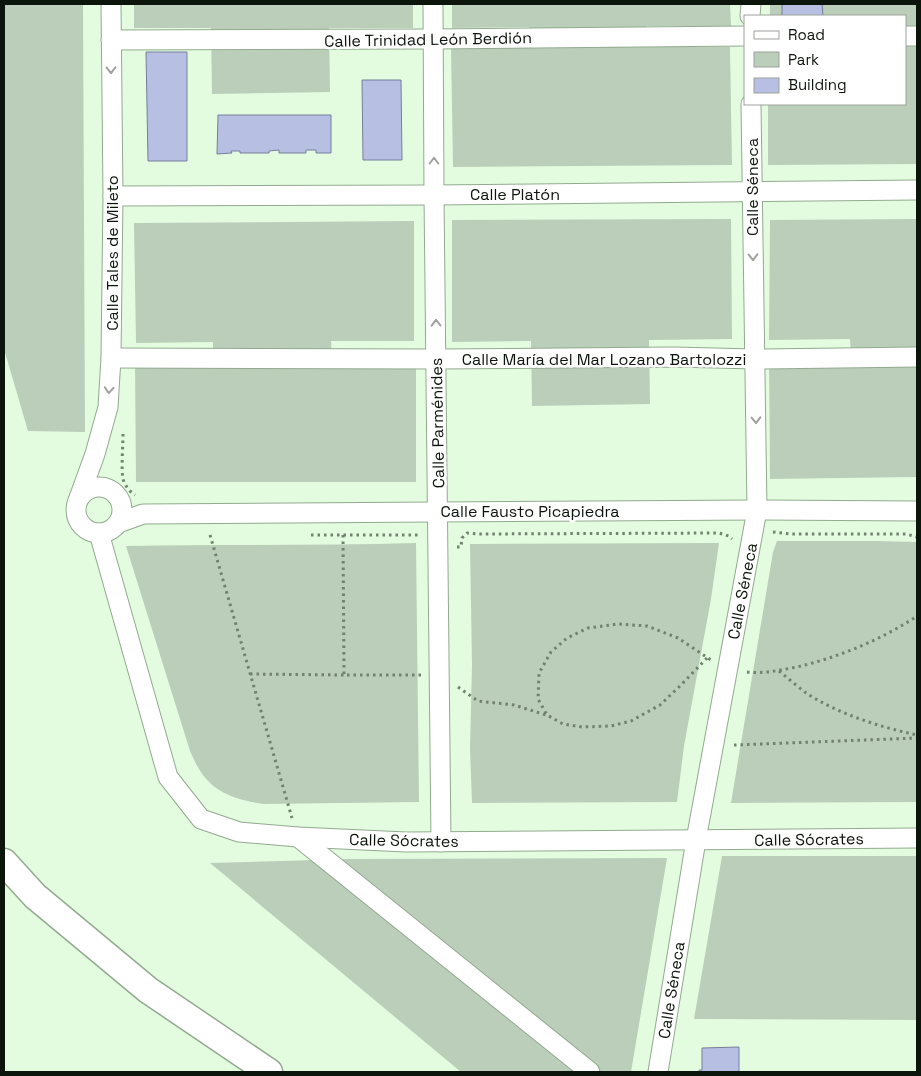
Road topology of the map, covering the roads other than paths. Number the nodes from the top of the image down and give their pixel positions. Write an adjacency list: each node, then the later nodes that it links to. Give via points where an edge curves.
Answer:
1 (111, 4): 5 (street, Calle Tales de Mileto)
2 (433, 4): 4 (street, Calle Parménides)
3 (744, 36): 4 (street, Calle Trinidad León Berdión)
4 (434, 39): 5 (street, Calle Trinidad León Berdión); 9 (street, Calle Parménides, one-way to 4)
5 (111, 40): 10 (street, Calle Tales de Mileto, one-way to 10)
6 (751, 105): 8 (street, Calle Séneca)
7 (917, 190): 8 (street, Calle Platón)
8 (753, 192): 9 (street, Calle Platón); 14 (street, Calle Séneca, one-way to 14)
9 (434, 195): 10 (street, Calle Platón); 13 (street, Calle Parménides, one-way to 9)
10 (113, 196): 12 (street, Calle Tales de Mileto)
11 (917, 357): 14 (street, Calle María del Mar Lozano Bartolozzi)
12 (111, 358): 13 (street, Calle María del Mar Lozano Bartolozzi); 15 (street, Calle Tales de Mileto, one-way to 15, via 108,407)
13 (437, 359): 14 (street, Calle María del Mar Lozano Bartolozzi); 19 (street, Calle Parménides)
14 (755, 359): 17 (street, Calle Séneca, one-way to 17)
15 (79, 498): 16 (street, via 90,488 98,486 112,490); 22 (street, via 76,506 79,521 91,532)
16 (121, 501): 20 (street); 21 (street)
17 (757, 510): 18 (street, Calle Fausto Picapiedra); 19 (street, Calle Fausto Picapiedra); 25 (street, Calle Séneca)
18 (917, 511)
19 (438, 512): 20 (street, Calle Fausto Picapiedra); 26 (street, Calle Parménides)
20 (143, 514): 21 (street, Calle Fausto Picapiedra)
21 (118, 523): 22 (street)
22 (99, 533): 23 (street, Calle Sócrates, via 168,777 201,819 239,832)
23 (298, 836): 26 (street, Calle Sócrates); 29 (street)
24 (917, 838): 25 (street, Calle Sócrates)
25 (696, 840): 26 (street, Calle Sócrates); 30 (street, Calle Séneca)
26 (441, 842)
27 (4, 862): 28 (street, via 35,896 148,990)
28 (266, 1071)
29 (590, 1072)
30 (658, 1072)

